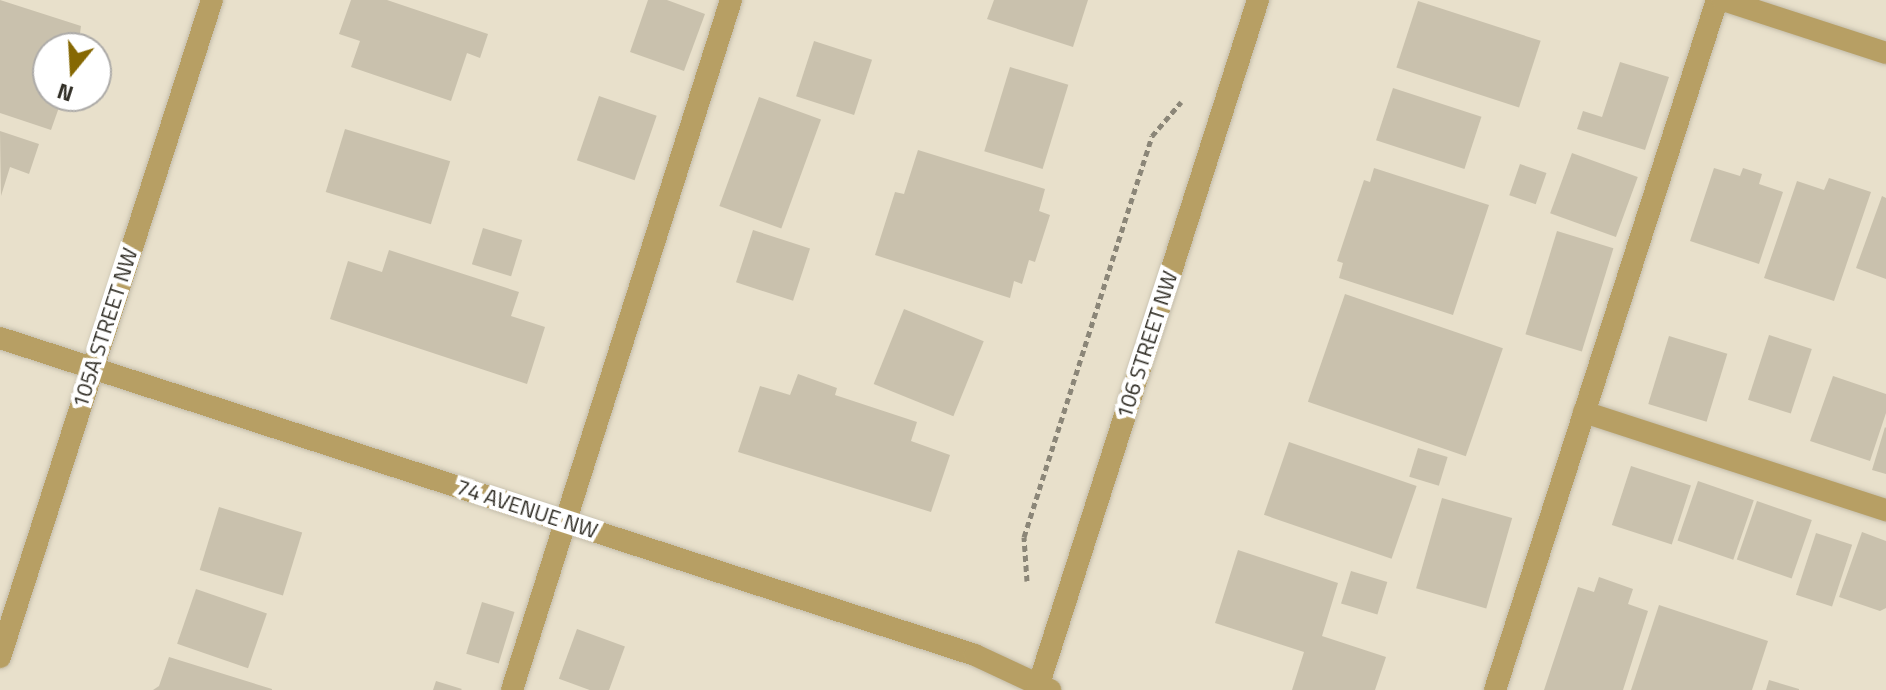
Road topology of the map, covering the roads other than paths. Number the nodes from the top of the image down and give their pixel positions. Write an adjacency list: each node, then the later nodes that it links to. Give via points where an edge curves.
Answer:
1 (212, 0): 7 (street, 105A STREET NW)
2 (731, 0): 10 (street)
3 (1258, 0): 12 (street, 106 STREET NW)
4 (1720, 0): 5 (street); 8 (street)
5 (1886, 53)
6 (0, 338): 7 (street, 74 AVENUE NW)
7 (92, 368): 10 (street, 74 AVENUE NW); 11 (street, 105A STREET NW)
8 (1584, 412): 9 (street); 14 (street)
9 (1886, 510)
10 (565, 522): 12 (street, 74 AVENUE NW, via 975,655); 13 (street)
11 (0, 657)
12 (1042, 688)
13 (512, 690)
14 (1495, 690)

